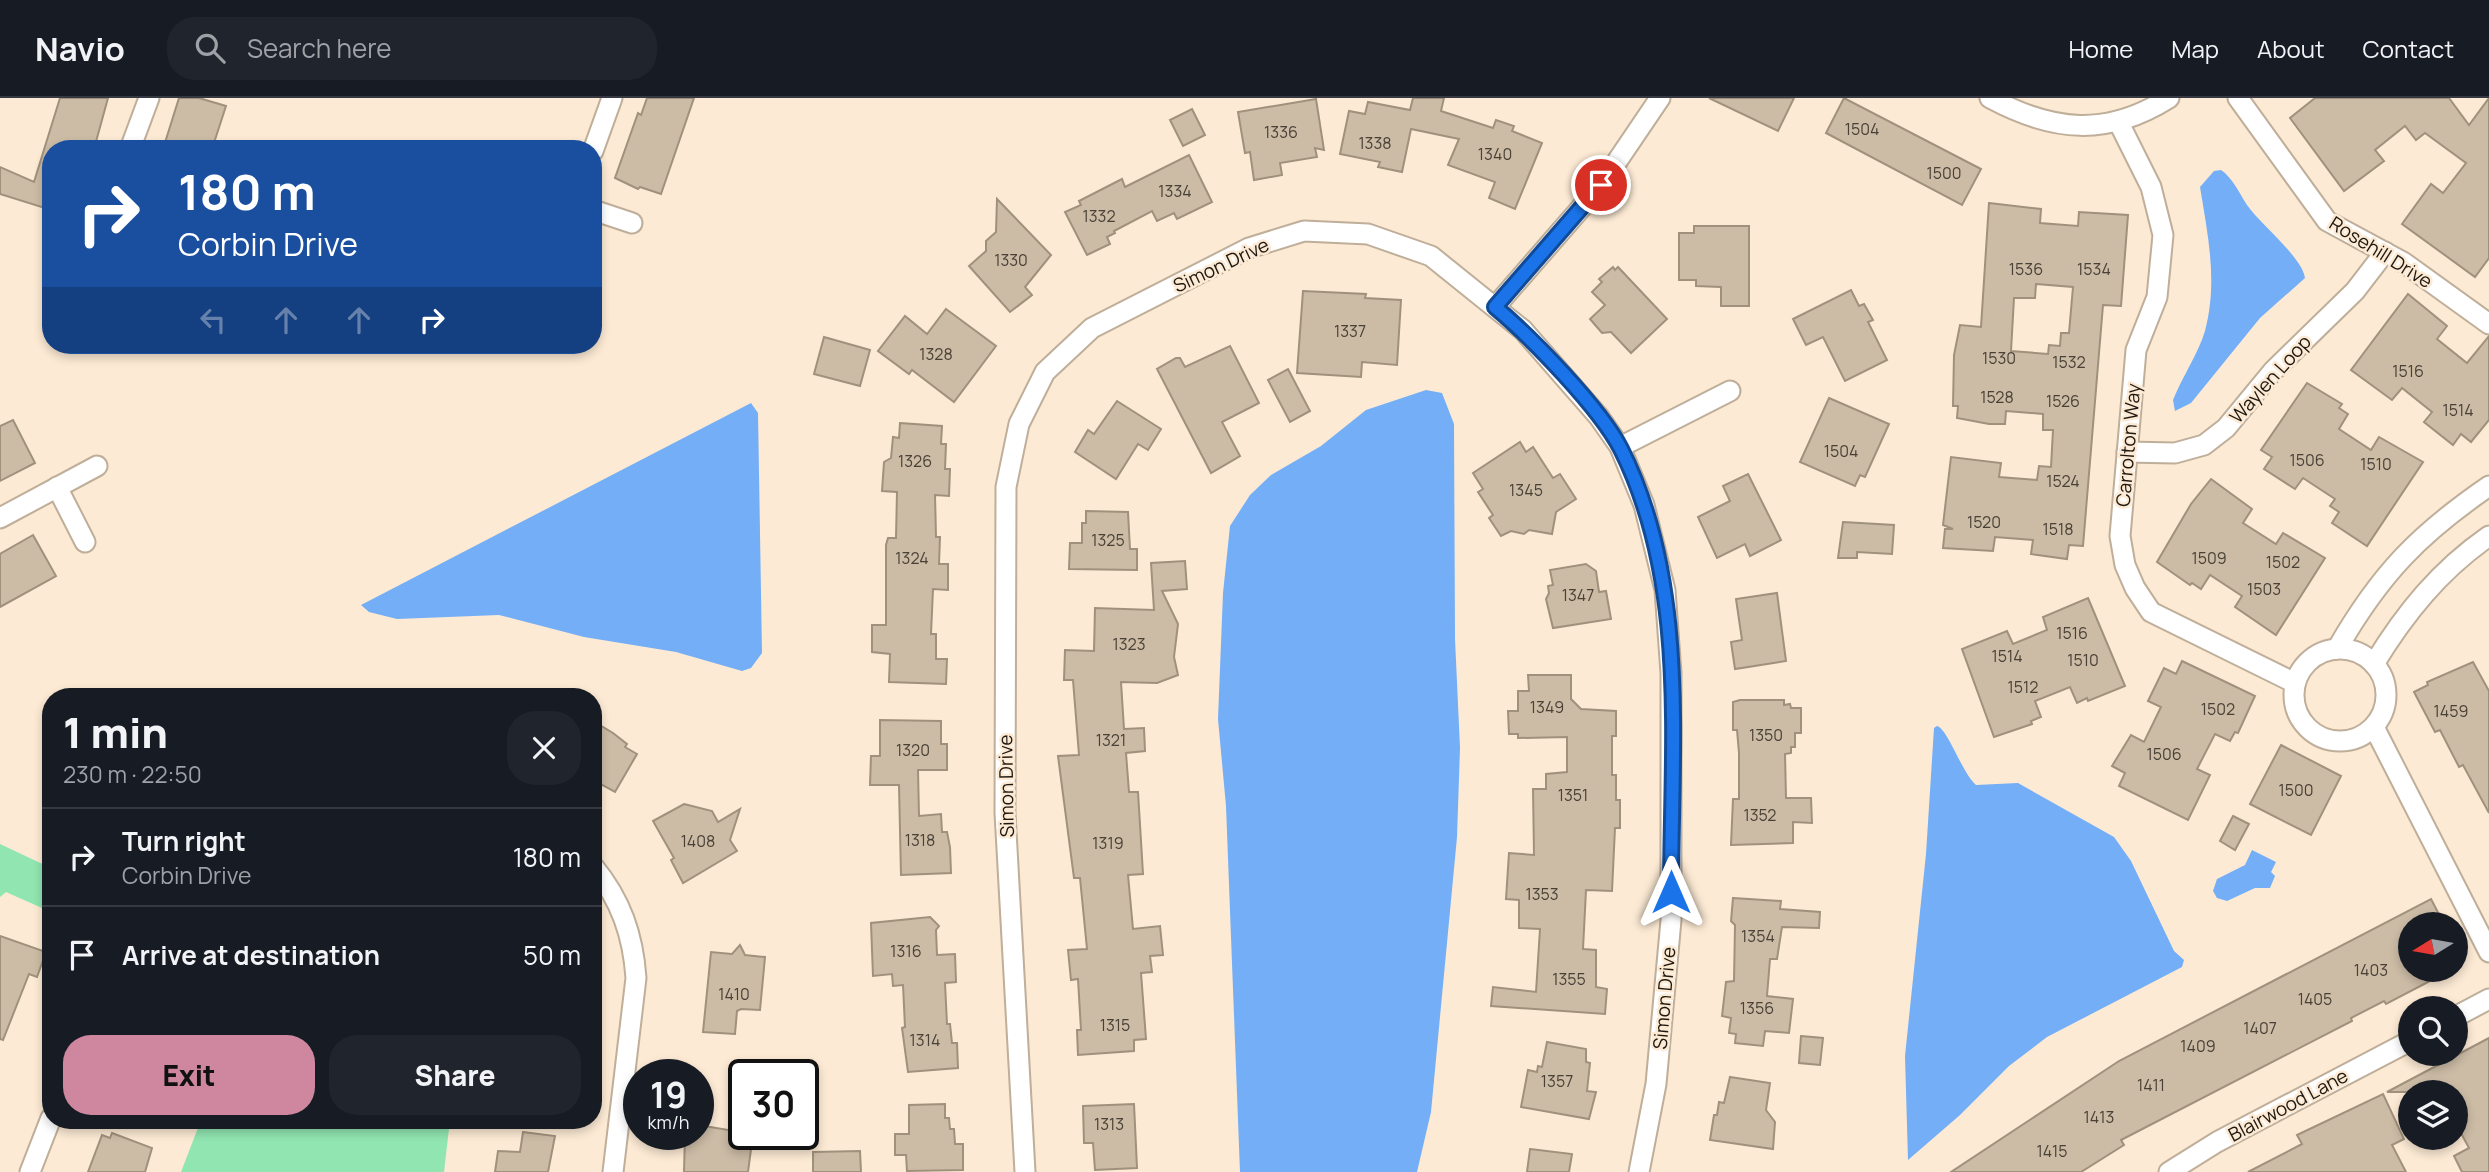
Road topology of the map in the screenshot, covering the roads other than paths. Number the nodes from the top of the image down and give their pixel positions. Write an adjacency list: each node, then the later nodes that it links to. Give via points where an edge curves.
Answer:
1 (149, 98): 8 (street)
2 (612, 98): 9 (street)
3 (1660, 98): 13 (street, via 1601,185)
4 (1990, 98): 7 (street, via 2045,121 2090,127)
5 (2169, 98): 7 (street)
6 (2238, 98): 12 (street, Rosehill Drive, via 2327,221)
7 (2119, 123): 17 (street, Carrolton Way, via 2151,187 2163,234 2157,297 2136,350)
8 (133, 140)
9 (597, 140)
10 (602, 212): 11 (street)
11 (632, 223)
12 (2385, 252): 14 (street, Rosehill Drive); 17 (street, Waylen Loop, via 2355,291 2273,371 2226,428 2204,445 2175,453)
13 (1495, 307): 16 (street, Simon Drive, via 1523,330); 36 (street, Simon Drive, via 1432,256 1368,234 1304,231 1249,248 1092,328 1045,372 1019,424 1006,486 1005,813)
14 (2489, 324)
15 (1730, 391): 16 (street)
16 (1620, 447): 37 (street, Simon Drive, via 1644,505 1665,590 1671,673 1671,920 1656,1084)
17 (2127, 452): 26 (street, Carrolton Way, via 2120,536 2125,565 2151,612)
18 (97, 466): 20 (street)
19 (2489, 485): 24 (street, via 2437,521 2400,559 2362,604)
20 (57, 487): 21 (street); 23 (street)
21 (0, 517)
22 (2489, 536): 25 (street, via 2434,581 2402,619)
23 (85, 542)
24 (2337, 649): 25 (street, via 2350,650); 26 (street, via 2311,659)
25 (2374, 664): 27 (street, via 2386,688 2386,702)
26 (2295, 683): 27 (street, via 2297,713 2318,736 2347,741)
27 (2374, 727): 29 (street)
28 (602, 880): 35 (street, via 626,917 636,978)
29 (2489, 952)
30 (2489, 999): 31 (street)
31 (2468, 1010)
32 (2398, 1047): 38 (street, Blairwood Lane)
33 (47, 1129): 34 (street)
34 (30, 1172)
35 (613, 1172)
36 (1025, 1172)
37 (1639, 1172)
38 (2169, 1172)

